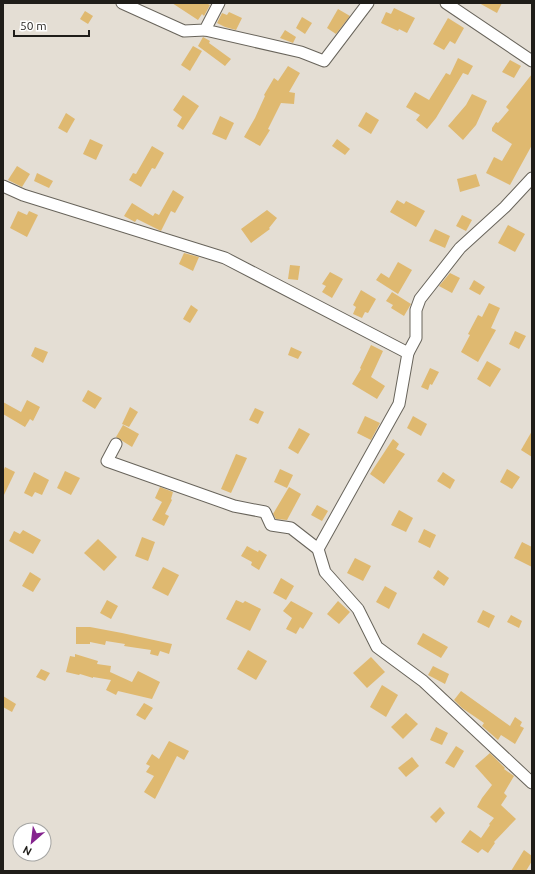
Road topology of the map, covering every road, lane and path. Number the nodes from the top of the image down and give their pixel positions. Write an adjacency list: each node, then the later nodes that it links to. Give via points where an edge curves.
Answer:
1 (122, 3): 5 (street, via 184,31)
2 (219, 3): 5 (street)
3 (368, 3): 5 (street, via 324,61 301,52)
4 (446, 3): 6 (street)
5 (205, 30)
6 (532, 61)
7 (532, 178): 9 (street, via 460,248 420,299 416,310 416,338)
8 (3, 186): 9 (street, via 23,195 225,258)
9 (408, 353): 11 (street, via 399,404)
10 (116, 444): 11 (street, via 107,461 234,506 265,512 271,525 291,528)
11 (318, 549): 12 (street, via 325,572 358,609 377,648 423,681)
12 (532, 783)

